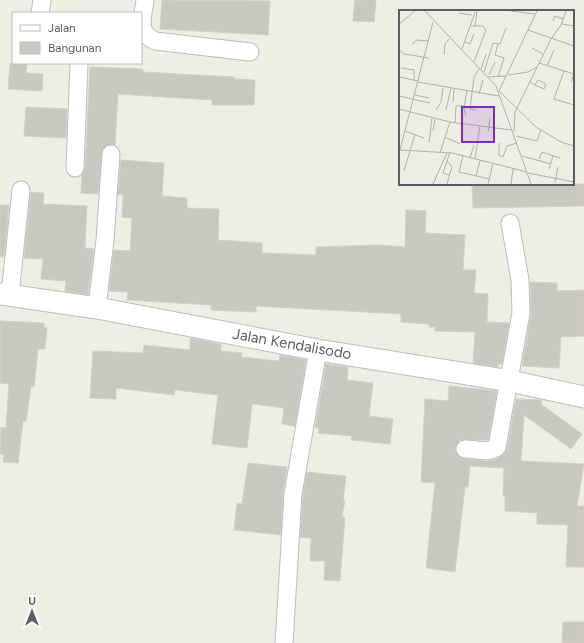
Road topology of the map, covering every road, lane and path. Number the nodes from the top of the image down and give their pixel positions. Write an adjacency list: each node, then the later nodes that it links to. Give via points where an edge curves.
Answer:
1 (42, 0): 3 (street)
2 (144, 0): 4 (street)
3 (40, 12)
4 (142, 20)
5 (144, 37): 6 (street, via 155,41)
6 (250, 52)
7 (80, 64): 9 (street)
8 (111, 154): 13 (street)
9 (75, 168)
10 (21, 190): 12 (street)
11 (510, 223): 15 (street, via 521,299)
12 (5, 295): 13 (street, Jalan Kendalisodo)
13 (97, 308): 14 (street, Jalan Kendalisodo)
14 (318, 350): 15 (street, Jalan Kendalisodo); 18 (street, via 293,494)
15 (510, 381): 16 (street, Jalan Kendalisodo); 17 (street, via 497,447 490,451)
16 (584, 397)
17 (466, 449)
18 (284, 643)

